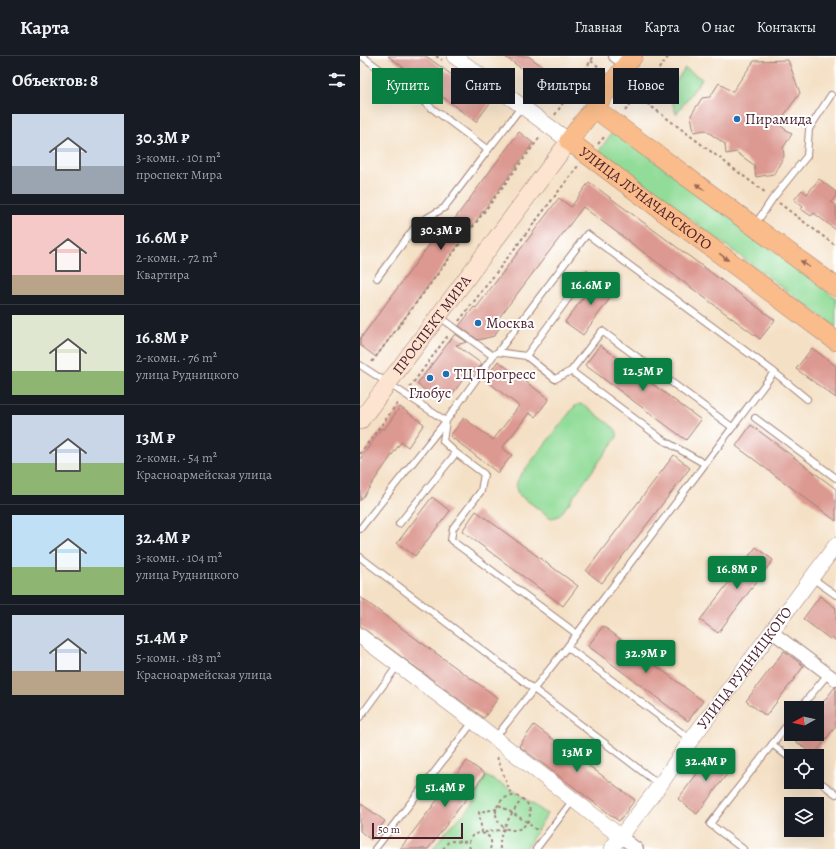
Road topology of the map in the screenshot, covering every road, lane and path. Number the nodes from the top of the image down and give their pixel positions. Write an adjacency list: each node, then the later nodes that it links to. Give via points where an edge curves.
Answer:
1 (362, 56): 16 (lane)
2 (454, 56): 11 (street, УЛИЦА ЛУНАЧАРСКОГО)
3 (594, 56): 5 (path)
4 (669, 56): 7 (path)
5 (590, 61): 6 (path); 14 (path)
6 (622, 64): 12 (main road, ПРОСПЕКТ МИРА)
7 (659, 68)
8 (831, 95): 18 (lane, via 809,129 807,156)
9 (629, 104): 13 (path)
10 (648, 104): 18 (path)
11 (522, 106): 14 (street, УЛИЦА ЛУНАЧАРСКОГО); 16 (lane)
12 (594, 108): 13 (main road); 15 (main road, ПРОСПЕКТ МИРА)
13 (615, 124): 17 (path); 19 (main road, one-way to 13)
14 (548, 125): 15 (street, УЛИЦА ЛУНАЧАРСКОГО); 30 (path)
15 (569, 141): 17 (main road, УЛИЦА ЛУНАЧАРСКОГО); 24 (main road, ПРОСПЕКТ МИРА)
16 (488, 150): 22 (lane, via 444,208 418,223)
17 (589, 156): 25 (path, via 578,166); 26 (main road, УЛИЦА ЛУНАЧАРСКОГО, one-way to 26)
18 (773, 198): 19 (lane); 20 (path)
19 (754, 226): 23 (main road, one-way to 19)
20 (836, 246)
21 (586, 274): 28 (lane)
22 (377, 278)
23 (836, 287)
24 (438, 316): 25 (lane); 33 (main road, ПРОСПЕКТ МИРА)
25 (454, 328): 27 (lane); 34 (path)
26 (836, 341)
27 (495, 354): 28 (lane); 32 (lane, via 587,234); 38 (lane)
28 (526, 356): 31 (lane, via 555,379)
29 (360, 365): 30 (lane)
30 (366, 370): 33 (lane)
31 (571, 371): 39 (lane, via 602,330); 42 (lane, via 663,440)
32 (774, 372): 35 (lane); 39 (lane)
33 (388, 383): 34 (lane); 37 (main road, ПРОСПЕКТ МИРА)
34 (404, 393): 38 (lane); 41 (path)
35 (807, 399)
36 (755, 418): 43 (lane)
37 (360, 421)
38 (446, 421): 40 (lane, via 442,441); 45 (lane)
39 (732, 427): 42 (lane)
40 (456, 453): 44 (lane); 51 (lane, via 484,474 481,491 453,528 451,540)
41 (360, 454)
42 (705, 464): 51 (lane)
43 (836, 478)
44 (400, 524)
45 (360, 529)
46 (836, 545): 48 (street, УЛИЦА РУДНИЦКОГО)
47 (360, 557): 56 (lane)
48 (812, 578): 49 (lane); 50 (street, УЛИЦА РУДНИЦКОГО)
49 (836, 595)
50 (772, 632): 55 (street); 62 (street, УЛИЦА РУДНИЦКОГО)
51 (577, 634): 53 (lane)
52 (360, 636): 54 (street)
53 (567, 647): 56 (lane); 62 (lane)
54 (398, 665): 58 (lane); 59 (street)
55 (832, 677): 57 (lane)
56 (533, 688): 61 (lane); 66 (lane)
57 (807, 701)
58 (360, 718)
59 (473, 721): 61 (street); 81 (lane)
60 (784, 729): 63 (lane)
61 (495, 738): 71 (street)
62 (691, 740): 66 (street, УЛИЦА РУДНИЦКОГО)
63 (772, 744): 64 (lane); 89 (lane, via 710,824)
64 (784, 753)
65 (496, 755): 69 (path)
66 (660, 785): 79 (street, УЛИЦА РУДНИЦКОГО)
67 (824, 785): 68 (lane)
68 (836, 794)
69 (512, 797): 70 (path); 72 (path, via 503,800)
70 (521, 799): 74 (path); 75 (path, via 529,809)
71 (573, 800): 76 (lane); 79 (street)
72 (499, 805): 73 (path); 74 (path)
73 (497, 809): 77 (path, via 497,818); 78 (path, via 479,812)
74 (513, 814): 75 (path); 77 (path)
75 (527, 822): 76 (path, via 535,828); 77 (path, via 517,830)
76 (552, 828): 86 (lane)
77 (504, 829): 78 (path); 85 (path)
78 (482, 833): 80 (path, via 473,835); 84 (path, via 489,838)
79 (621, 837): 87 (street, УЛИЦА РУДНИЦКОГО); 88 (street)
80 (469, 842): 82 (path, via 449,841); 83 (path)
81 (376, 849)
82 (442, 849)
83 (470, 849)
84 (490, 849)
85 (500, 849)
86 (536, 849)
87 (611, 849)
88 (637, 849)
89 (743, 849)

